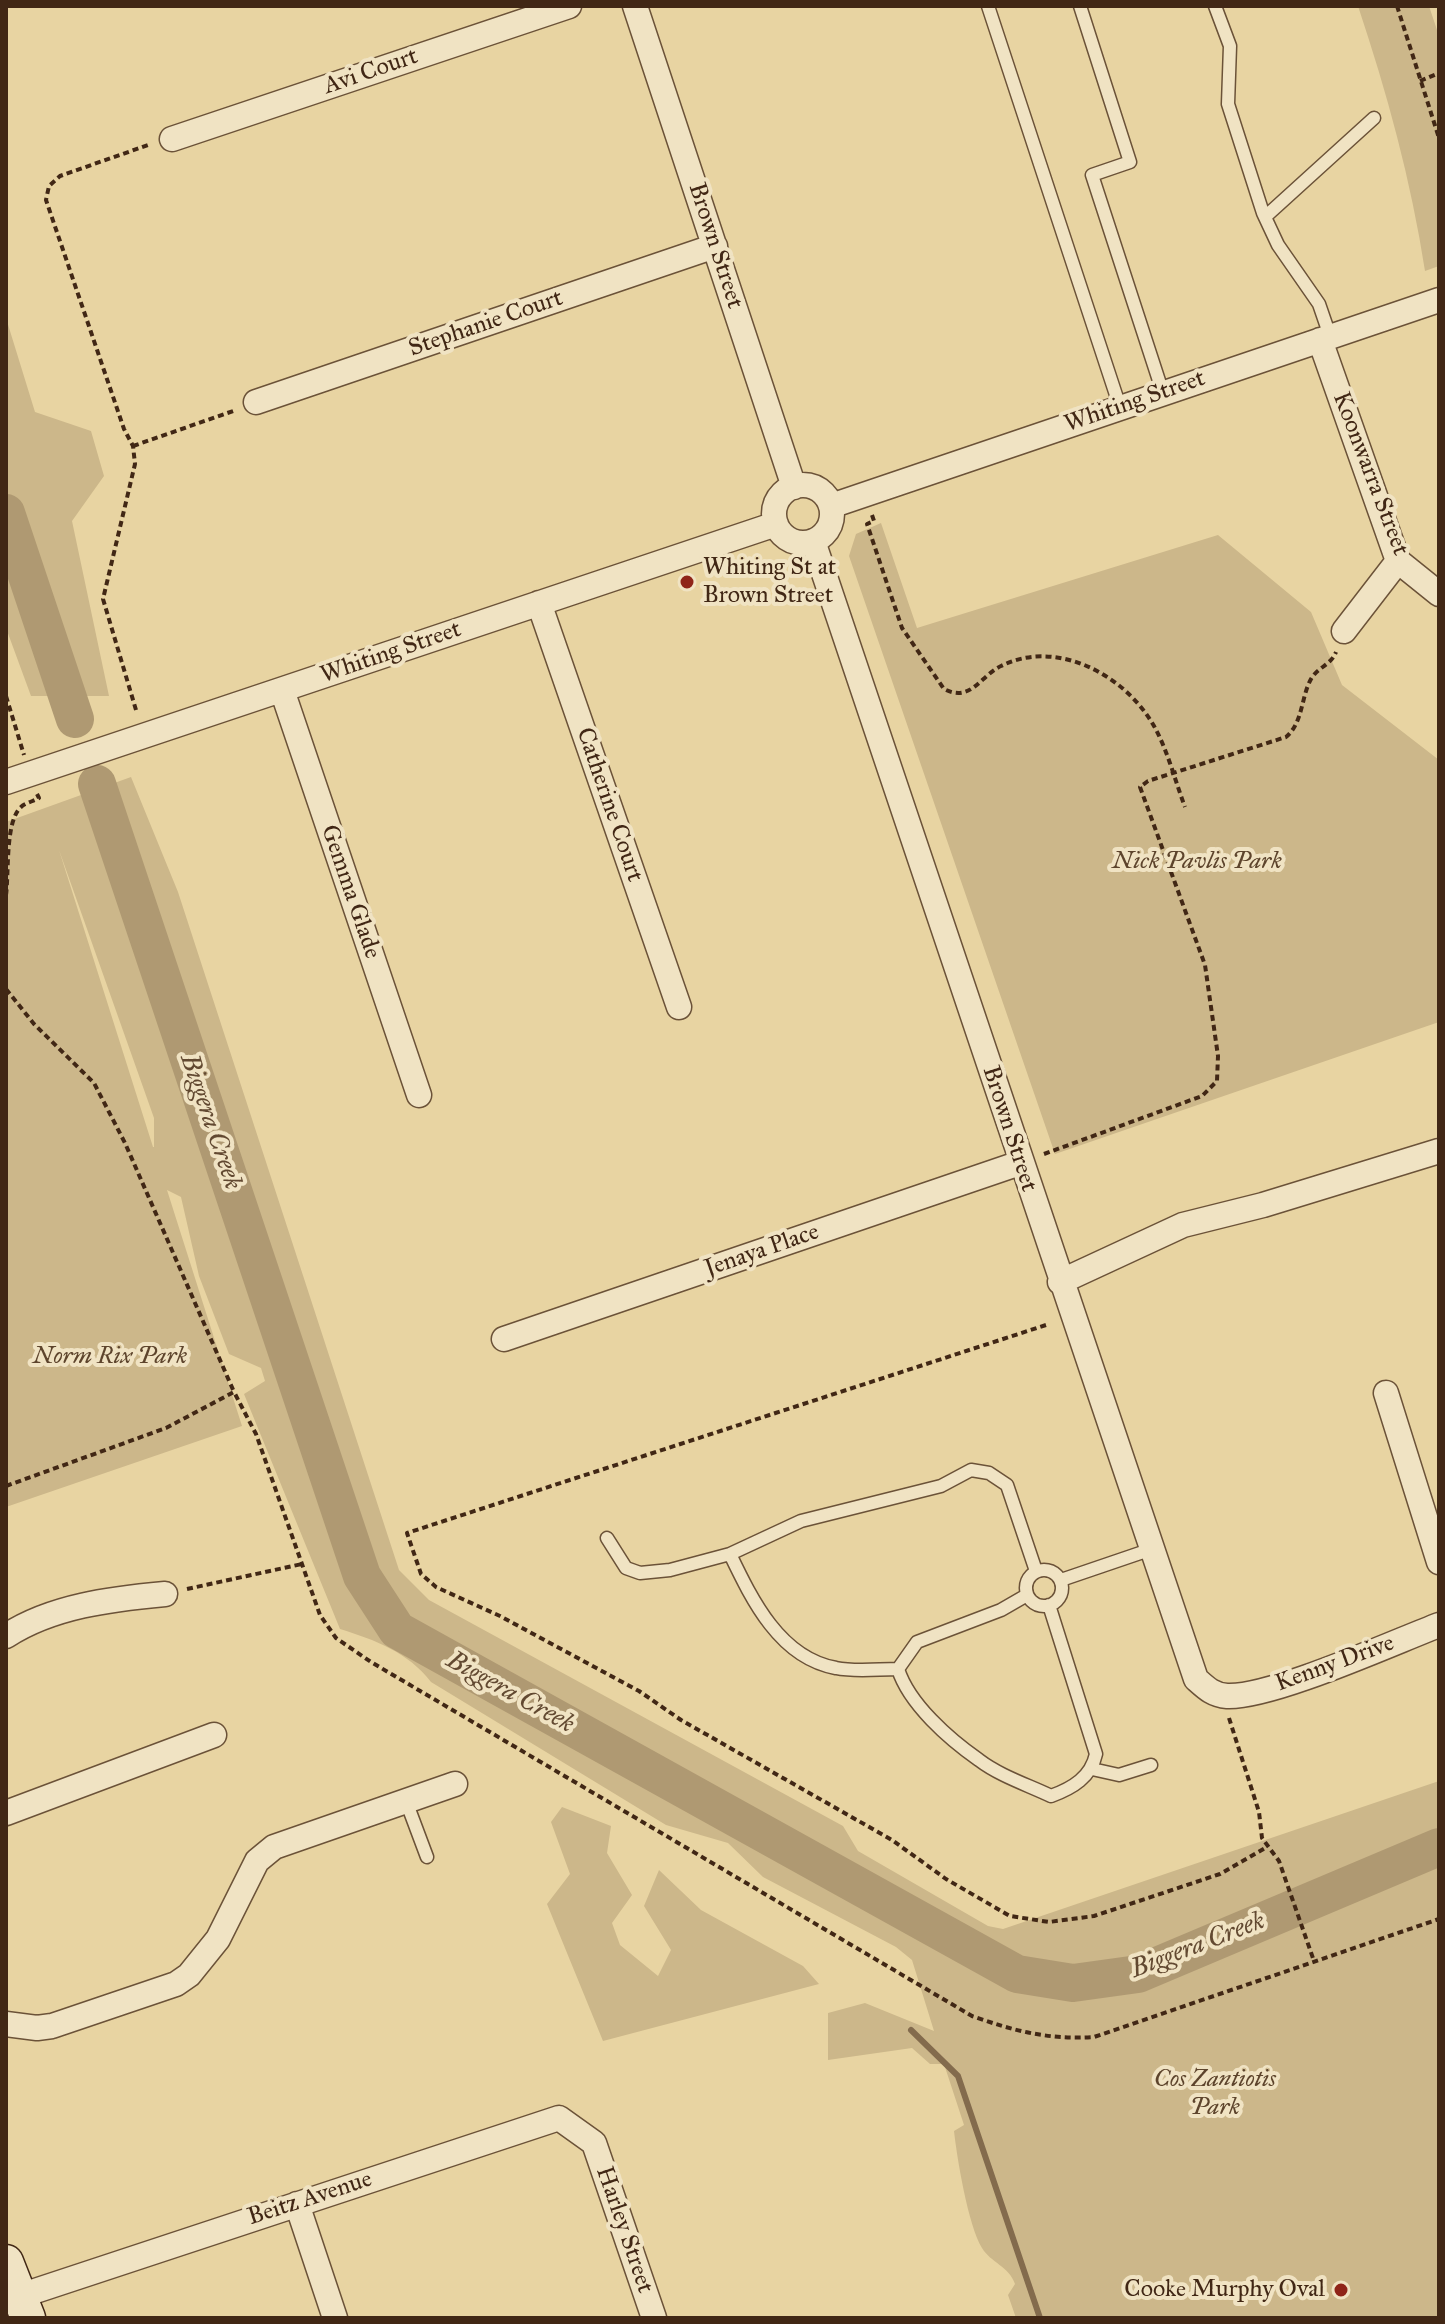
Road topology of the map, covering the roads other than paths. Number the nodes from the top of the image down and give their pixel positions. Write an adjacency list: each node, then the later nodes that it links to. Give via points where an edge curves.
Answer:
1 (569, 6): 7 (street, Avi Court)
2 (635, 6): 9 (street, Brown Street)
3 (988, 6): 14 (lane)
4 (1080, 6): 12 (lane, via 1130,162 1092,175)
5 (1215, 6): 8 (lane, via 1230,46 1228,104)
6 (1374, 118): 8 (lane)
7 (172, 139)
8 (1265, 217): 11 (lane, via 1319,304)
9 (715, 246): 13 (street, Stephanie Court); 15 (street, Brown Street)
10 (1439, 300): 11 (street, Whiting Street)
11 (1325, 338): 12 (street, Whiting Street); 19 (street, Koonwarra Street)
12 (1163, 393): 14 (street, Whiting Street)
13 (256, 402)
14 (1120, 407): 16 (street, Whiting Street)
15 (794, 487): 16 (street, via 817,488); 17 (street, via 775,506)
16 (831, 506): 18 (street, via 827,531)
17 (776, 524): 18 (street, via 791,540); 21 (street, Whiting Street)
18 (813, 541): 28 (street, Brown Street)
19 (1398, 561): 20 (street, Koonwarra Street); 22 (street)
20 (1439, 594)
21 (539, 603): 23 (street, Whiting Street); 25 (street, Catherine Court)
22 (1344, 631)
23 (282, 690): 24 (street, Whiting Street); 26 (street, Gemma Glade)
24 (6, 782)
25 (679, 1007)
26 (419, 1095)
27 (1439, 1151): 29 (street, via 1183,1225)
28 (1020, 1163): 29 (street, Brown Street); 30 (street, Jenaya Place)
29 (1060, 1282): 33 (street, Brown Street)
30 (504, 1339)
31 (1386, 1393): 35 (street)
32 (607, 1538): 34 (lane, via 626,1568 640,1573)
33 (1152, 1549): 37 (lane); 44 (street, Brown Street, via 1196,1679 1211,1693)
34 (730, 1554): 36 (lane, via 801,1521 941,1486 971,1470 989,1473 1007,1485); 43 (lane, via 756,1610 794,1649 835,1668)
35 (1439, 1562)
36 (1036, 1571): 37 (lane, via 1051,1571); 39 (lane, via 1026,1582)
37 (1061, 1580): 40 (lane, via 1060,1596)
38 (165, 1594): 42 (street, via 45,1615)
39 (1027, 1595): 40 (lane, via 1036,1604); 43 (lane, via 917,1642)
40 (1049, 1605): 47 (lane, via 1096,1754)
41 (1439, 1625): 44 (street, Kenny Drive, via 1261,1692)
42 (6, 1636)
43 (898, 1669): 47 (lane, via 920,1706 980,1762 1051,1796 1070,1789)
44 (1228, 1696)
45 (214, 1735): 50 (street)
46 (1151, 1765): 47 (lane, via 1119,1775)
47 (1092, 1769)
48 (455, 1784): 49 (street)
49 (406, 1801): 51 (lane); 52 (street, via 265,1853 218,1939 176,1984 52,2026)
50 (6, 1813)
51 (427, 1857)
52 (6, 2024)
53 (594, 2143): 54 (street, Beitz Avenue, via 559,2118); 58 (street, Harley Street)
54 (297, 2204): 56 (street, Beitz Avenue); 57 (street)
55 (6, 2262): 56 (main road)
56 (24, 2307)
57 (335, 2318)
58 (654, 2318)

